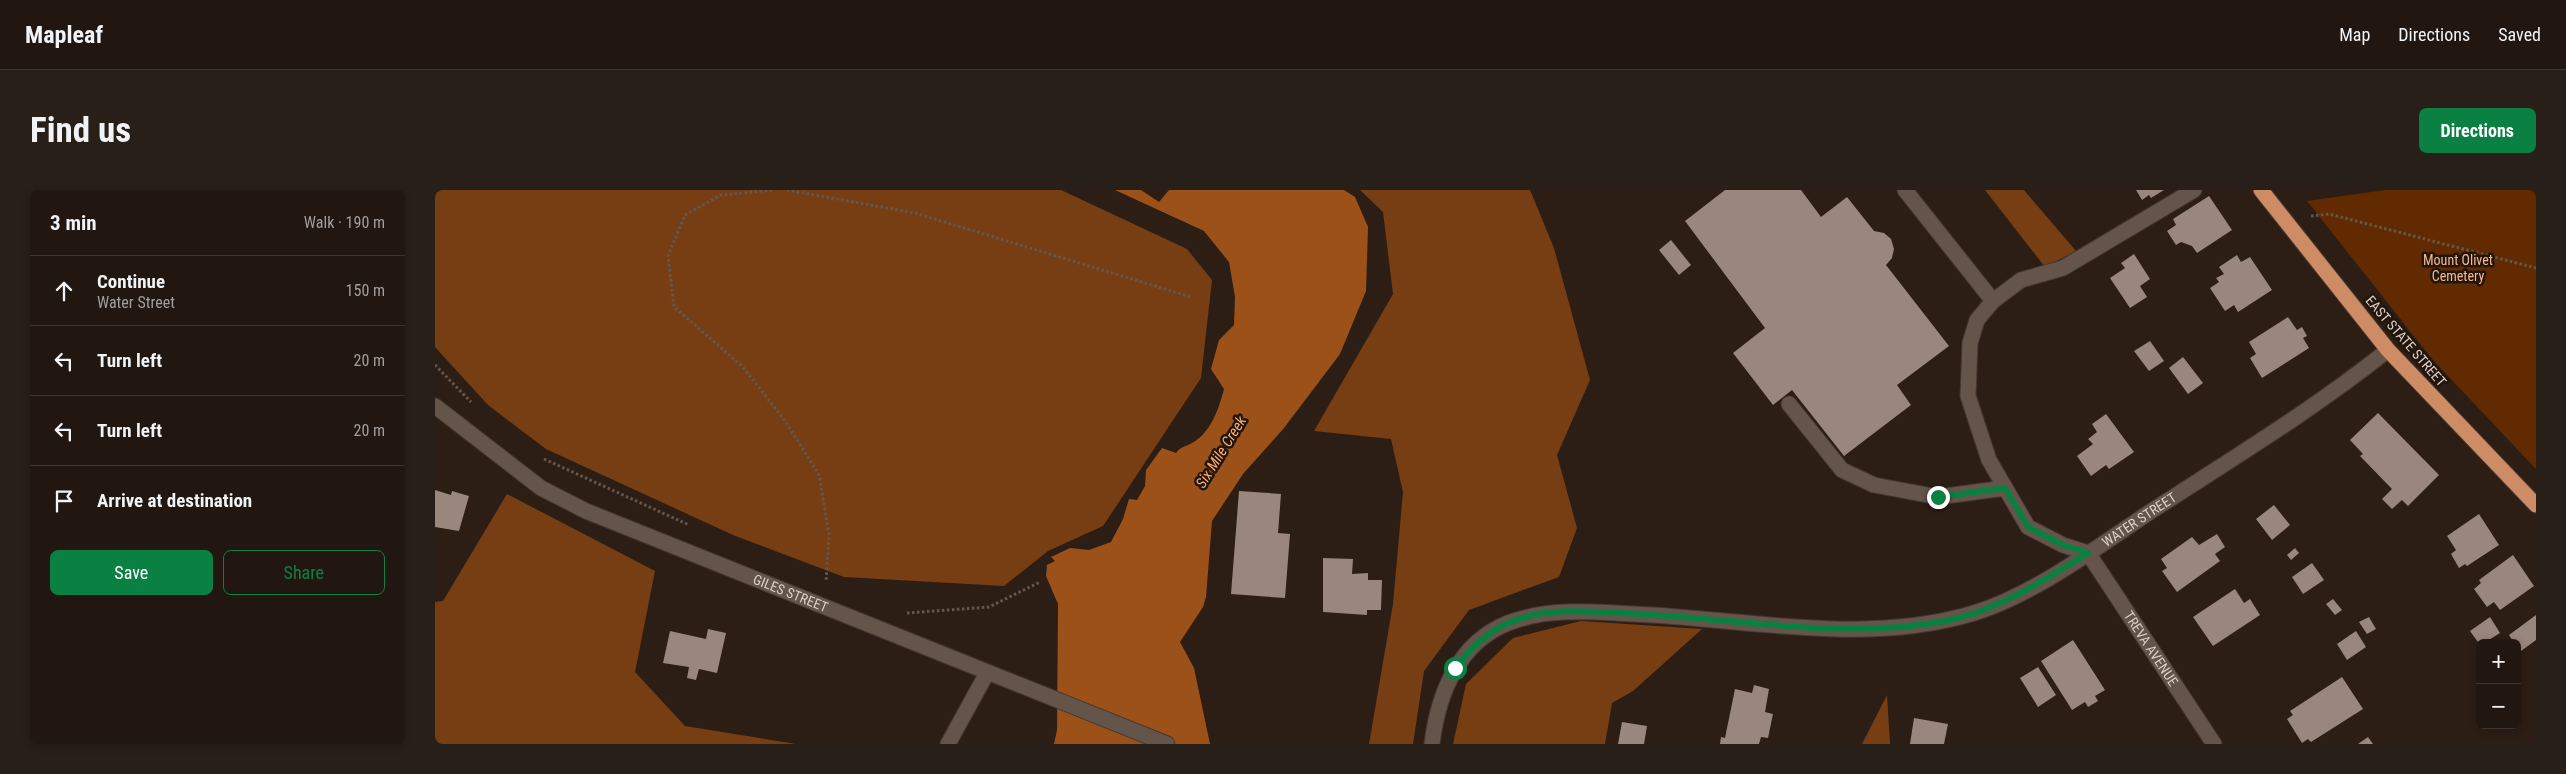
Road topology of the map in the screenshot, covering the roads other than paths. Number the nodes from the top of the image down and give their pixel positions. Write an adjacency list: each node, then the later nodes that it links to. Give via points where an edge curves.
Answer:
1 (1905, 190): 4 (street)
2 (2194, 190): 4 (street, via 2063,268 2021,280)
3 (2261, 190): 5 (highway, EAST STATE STREET)
4 (1993, 301): 8 (street, via 1977,320 1970,343 1969,396 1989,460)
5 (2388, 350): 9 (highway, EAST STATE STREET); 10 (street, WATER STREET, via 2325,398)
6 (1789, 404): 8 (street, via 1842,470 1874,485 1938,497)
7 (435, 406): 11 (street, GILES STREET, via 541,488 586,511)
8 (2005, 488): 10 (street, via 2028,527 2063,545)
9 (2536, 505)
10 (2088, 553): 14 (street, WATER STREET, via 2039,584 1978,612 1946,621 1907,626 1828,629 1563,610 1507,623 1470,649 1455,668 1442,696); 15 (street, TREVA AVENUE)
11 (987, 673): 12 (street); 13 (street, GILES STREET)
12 (948, 744)
13 (1167, 744)
14 (1432, 744)
15 (2214, 744)

